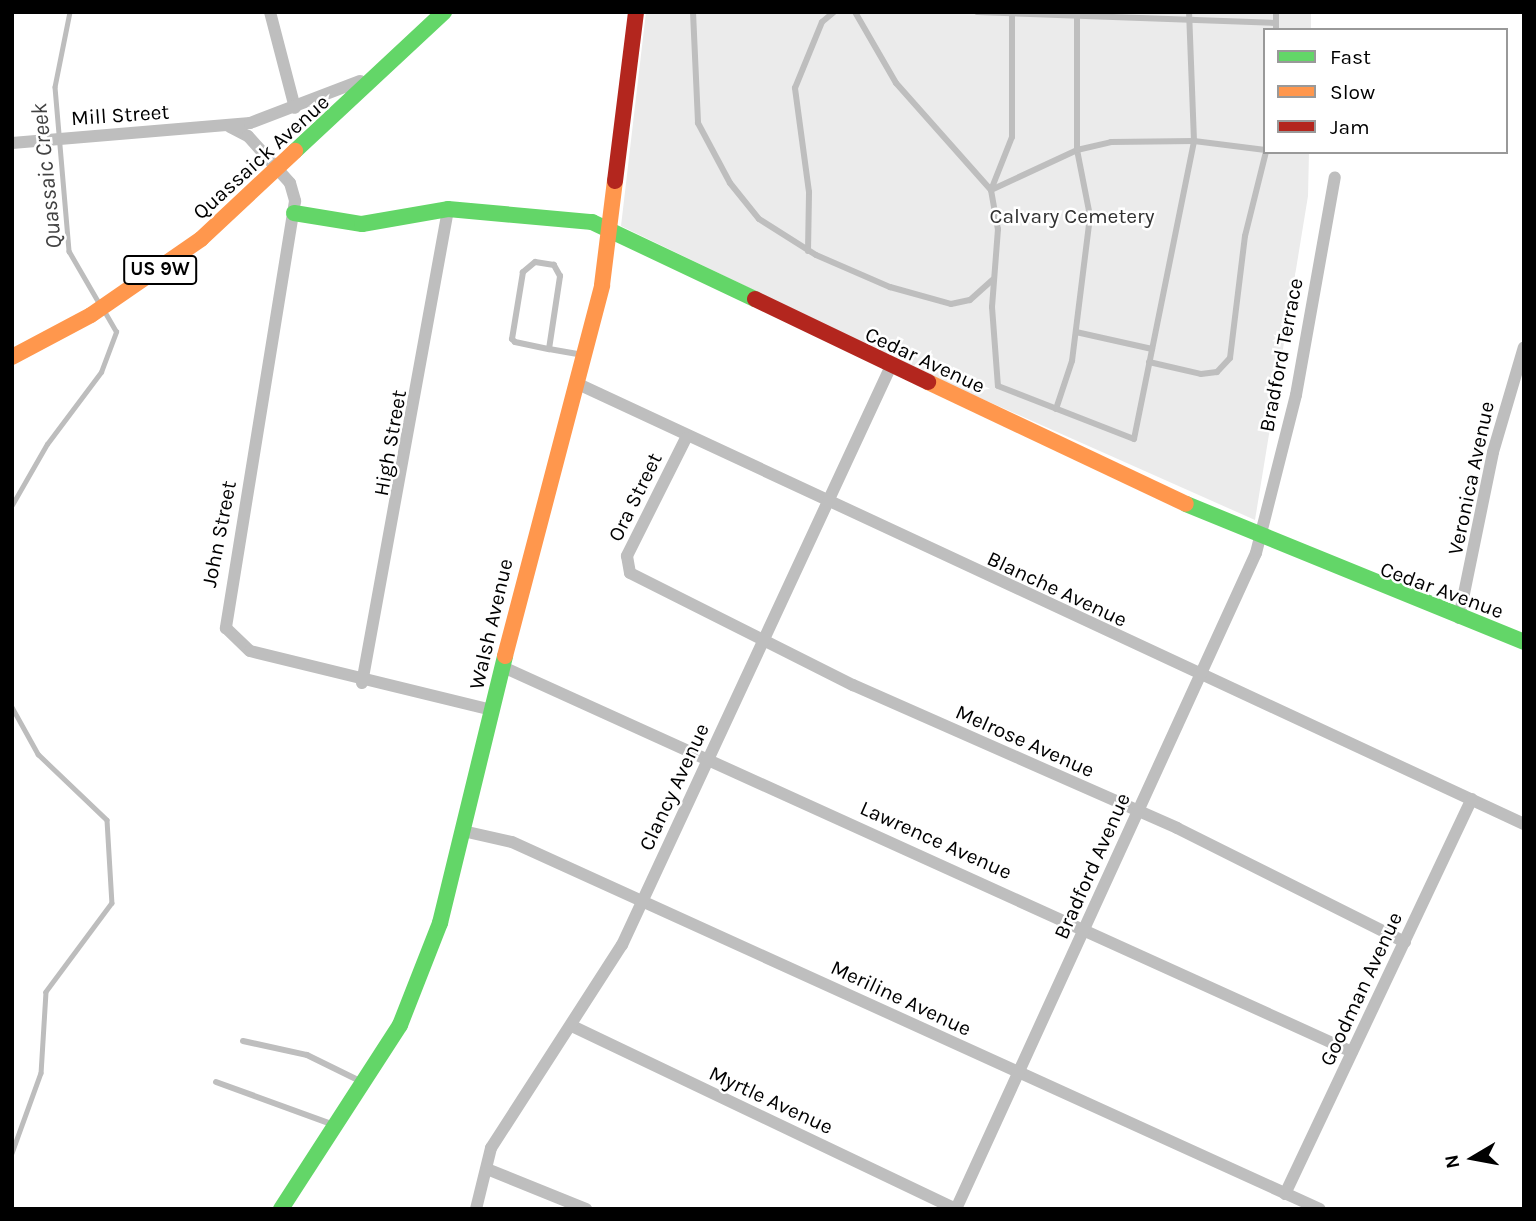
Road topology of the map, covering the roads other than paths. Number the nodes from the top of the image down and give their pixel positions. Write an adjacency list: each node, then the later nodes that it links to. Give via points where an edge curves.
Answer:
1 (270, 12): 16 (street)
2 (422, 12): 14 (street)
3 (444, 12): 14 (main road, Quassaick Avenue / US 9W)
4 (636, 12): 28 (main road, Walsh Avenue)
5 (693, 12): 29 (lane, via 692,87 713,156 760,219)
6 (834, 12): 29 (lane, via 822,22 795,88 809,192)
7 (855, 12): 25 (lane, via 896,83)
8 (977, 12): 10 (lane)
9 (1276, 12): 13 (lane)
10 (1012, 13): 11 (lane); 25 (lane, via 1012,137)
11 (1077, 14): 12 (lane); 20 (lane)
12 (1189, 16): 13 (lane); 18 (lane)
13 (1276, 26)
14 (425, 30): 15 (main road, Quassaick Avenue / US 9W)
15 (383, 72): 16 (street, Mill Street); 23 (main road, Quassaick Avenue / US 9W)
16 (295, 108): 17 (street, Mill Street)
17 (230, 127): 19 (street, Mill Street); 23 (street)
18 (1194, 141): 20 (lane, via 1111,142); 21 (lane); 34 (lane)
19 (12, 143)
20 (1077, 150): 25 (lane); 31 (lane, via 1090,216)
21 (1263, 151)
22 (1264, 154): 37 (lane, via 1245,236 1230,358 1217,372 1201,374)
23 (280, 171): 27 (street, John Street, via 294,191); 36 (main road, Quassaick Avenue / US 9W, via 226,219 91,315)
24 (1335, 177): 43 (street, Bradford Terrace, via 1296,395)
25 (991, 190): 30 (lane, via 998,229)
26 (448, 209): 27 (main road, Cedar Avenue, via 362,224); 28 (main road, Cedar Avenue, via 592,222); 50 (street, High Street)
27 (294, 213): 50 (street, John Street, via 226,628 250,651)
28 (611, 236): 35 (main road, Walsh Avenue); 38 (main road, Cedar Avenue)
29 (808, 251): 30 (lane, via 890,287 951,304 970,300)
30 (992, 280): 40 (lane, via 998,386)
31 (1076, 332): 34 (lane); 40 (lane)
32 (1524, 347): 45 (street, Veronica Avenue, via 1493,452)
33 (549, 349): 33 (lane, via 512,338 523,272 535,262 554,265 560,276); 35 (lane)
34 (1152, 349): 37 (lane)
35 (583, 355): 39 (main road, Walsh Avenue)
36 (12, 357)
37 (1149, 362): 40 (lane, via 1134,439)
38 (890, 368): 42 (street, Clancy Avenue); 43 (main road, Cedar Avenue)
39 (576, 383): 41 (street, Blanche Avenue); 48 (main road, Walsh Avenue)
40 (1056, 409)
41 (686, 438): 42 (street, Blanche Avenue); 44 (street, Ora Street, via 626,556)
42 (825, 502): 46 (street, Clancy Avenue); 49 (street, Blanche Avenue)
43 (1259, 539): 45 (main road, Cedar Avenue); 49 (street, Bradford Avenue)
44 (630, 573): 46 (street, Melrose Avenue)
45 (1459, 618): 47 (main road, Cedar Avenue)
46 (762, 642): 52 (street, Clancy Avenue); 54 (street, Melrose Avenue)
47 (1524, 642)
48 (503, 667): 51 (main road, Walsh Avenue); 52 (street, Lawrence Avenue)
49 (1199, 677): 53 (street, Blanche Avenue); 54 (street, Bradford Avenue)
50 (362, 683): 51 (street, John Street)
51 (492, 710): 56 (main road, Walsh Avenue)
52 (709, 759): 57 (street, Clancy Avenue); 58 (street, Lawrence Avenue)
53 (1472, 799): 55 (street, Blanche Avenue); 59 (street, Goodman Avenue)
54 (1137, 811): 58 (street, Bradford Avenue); 59 (street, Melrose Avenue)
55 (1524, 824)
56 (463, 831): 57 (street, Meriline Avenue, via 512,842); 65 (main road, Walsh Avenue, via 424,975)
57 (643, 901): 60 (street, Clancy Avenue); 63 (street, Meriline Avenue)
58 (1085, 930): 62 (street, Lawrence Avenue); 63 (street, Bradford Avenue)
59 (1405, 942): 62 (street, Goodman Avenue)
60 (572, 1026): 67 (street, Clancy Avenue, via 491,1148); 72 (street, Myrtle Avenue)
61 (243, 1041): 65 (lane, via 307,1055)
62 (1352, 1052): 68 (street, Goodman Avenue)
63 (1019, 1073): 68 (street, Meriline Avenue); 72 (street, Bradford Avenue)
64 (216, 1082): 66 (lane)
65 (363, 1082): 66 (main road, Walsh Avenue)
66 (335, 1125): 69 (main road, Walsh Avenue)
67 (487, 1169): 70 (street, Clancy Avenue); 71 (street)
68 (1285, 1194): 73 (street, Meriline Avenue)
69 (281, 1209)
70 (476, 1209)
71 (586, 1209)
72 (955, 1209)
73 (1320, 1209)

